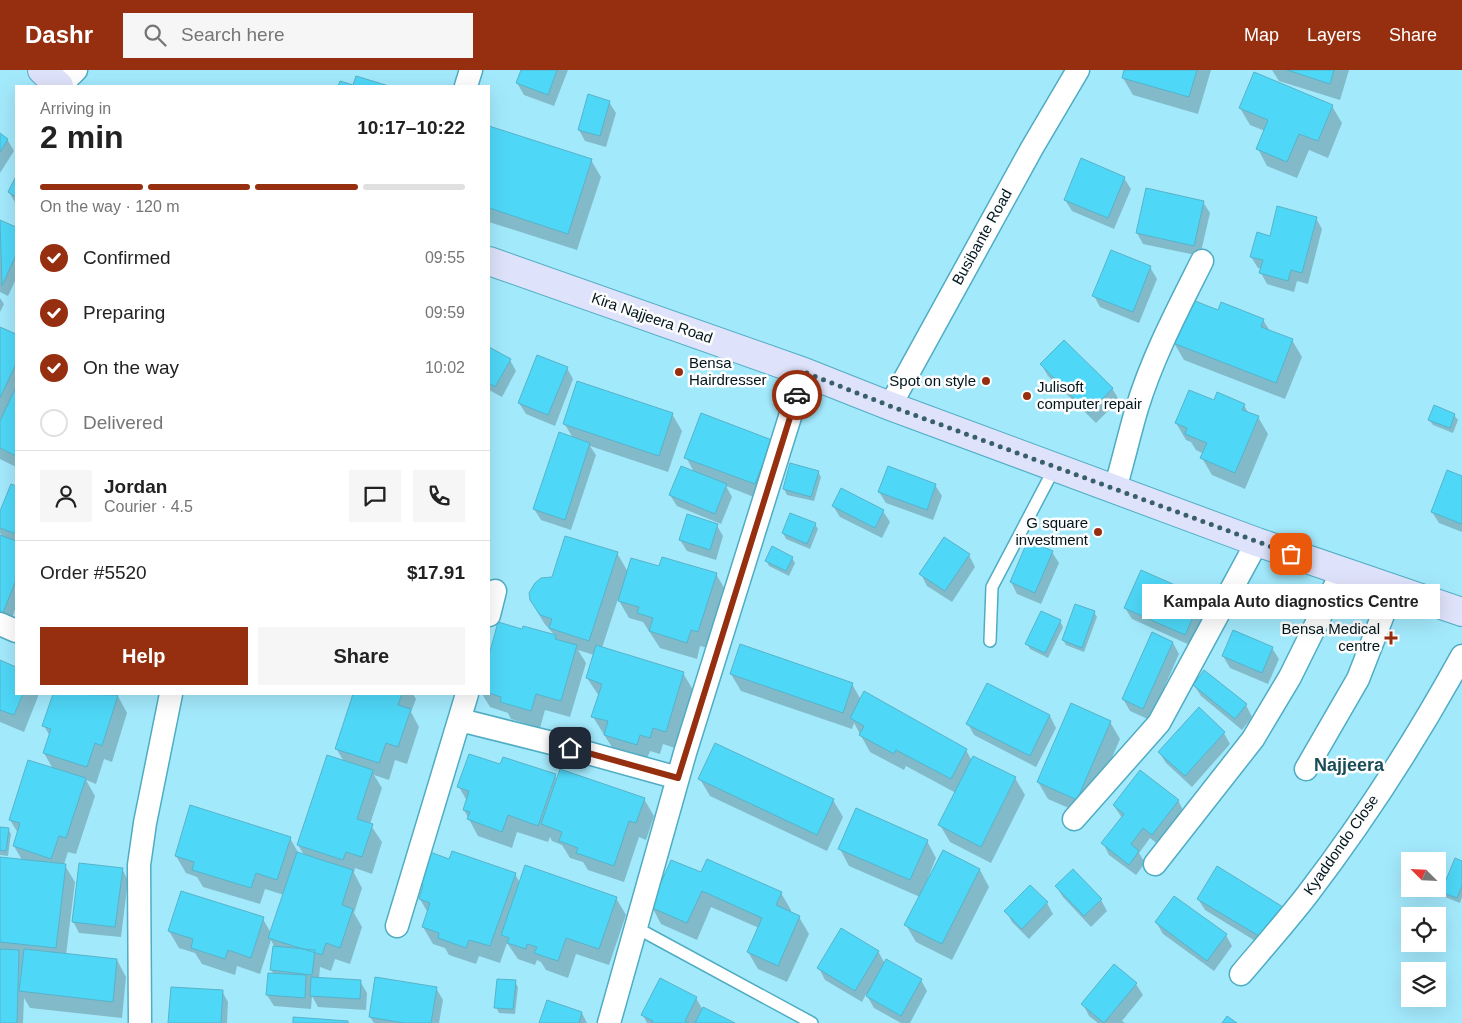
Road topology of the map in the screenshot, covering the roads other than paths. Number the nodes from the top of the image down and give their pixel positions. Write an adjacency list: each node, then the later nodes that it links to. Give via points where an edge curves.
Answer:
1 (42, 70): 5 (main road)
2 (76, 70): 6 (street)
3 (471, 70): 7 (street)
4 (1078, 70): 11 (street, Busibante Road)
5 (59, 85)
6 (61, 85)
7 (466, 85)
8 (490, 261): 10 (main road, Kira Najjeera Road)
9 (1202, 261): 13 (street, via 1155,359 1137,408)
10 (804, 372): 11 (main road, Kira Najjeera Road); 28 (street)
11 (890, 406): 12 (main road, Kira Najjeera Road)
12 (1055, 467): 13 (main road, Kira Najjeera Road); 22 (lane, via 992,587)
13 (1115, 489): 14 (main road, Kira Najjeera Road)
14 (1257, 542): 15 (main road, Kira Najjeera Road); 29 (street, via 1159,723)
15 (1342, 572): 16 (main road, Kira Najjeera Road); 30 (street, via 1290,676 1253,738)
16 (1393, 589): 19 (main road, Kira Najjeera Road); 27 (street, via 1358,679)
17 (495, 591): 18 (street)
18 (490, 611)
19 (1462, 612)
20 (0, 624): 21 (street)
21 (15, 631)
22 (990, 641)
23 (1462, 656): 33 (street, Kyaddondo Close, via 1440,696 1362,816 1307,895)
24 (171, 695): 34 (street, via 139,865)
25 (467, 695): 26 (street)
26 (460, 720): 28 (street); 31 (street)
27 (1306, 769)
28 (678, 778): 32 (street)
29 (1074, 819)
30 (1156, 864)
31 (397, 926)
32 (635, 927): 35 (street); 36 (lane)
33 (1241, 974)
34 (140, 1023)
35 (609, 1023)
36 (812, 1023)

